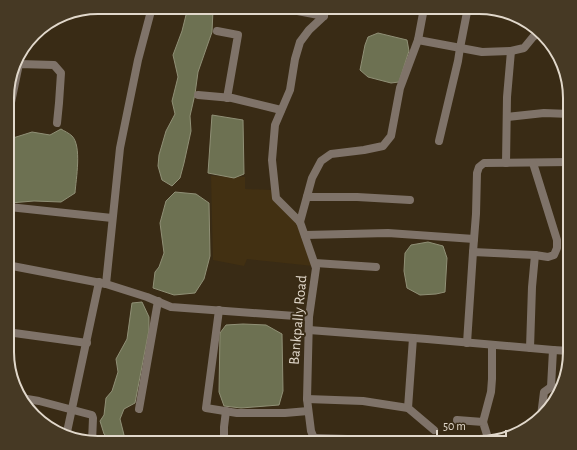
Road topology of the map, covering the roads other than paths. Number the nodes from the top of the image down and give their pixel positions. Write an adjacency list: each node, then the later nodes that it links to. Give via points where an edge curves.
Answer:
1 (150, 14): 24 (street, via 120,148)
2 (323, 14): 13 (street, Bankpally Road, via 300,42 290,90)
3 (423, 14): 7 (street)
4 (467, 14): 8 (street)
5 (217, 31): 12 (street, via 238,35)
6 (535, 36): 9 (street, via 524,48)
7 (418, 40): 8 (street); 21 (street, via 400,88 390,136 386,142 383,146 331,154 321,161 312,178)
8 (460, 48): 9 (street, via 482,52); 17 (street)
9 (511, 51): 15 (street)
10 (22, 62): 16 (street, via 54,65 61,73)
11 (198, 96): 12 (street)
12 (227, 98): 13 (street)
13 (281, 110): 25 (street, Bankpally Road, via 275,125 272,160 276,198)
14 (563, 114): 15 (street)
15 (507, 117): 19 (street)
16 (57, 123)
17 (439, 141)
18 (563, 162): 20 (street)
19 (506, 163): 20 (street); 27 (street, via 484,163 479,167)
20 (533, 163): 29 (street, via 557,240 554,255)
21 (307, 197): 22 (street); 25 (street)
22 (410, 200)
23 (14, 208): 24 (street)
24 (112, 218): 33 (street)
25 (300, 222): 26 (street, Bankpally Road)
26 (305, 235): 27 (street, via 388,233); 30 (street, Bankpally Road)
27 (474, 239): 28 (street)
28 (473, 252): 29 (street); 41 (street)
29 (535, 255): 43 (street)
30 (315, 263): 32 (street); 36 (street, Bankpally Road)
31 (14, 266): 33 (street)
32 (376, 267)
33 (102, 283): 34 (street); 40 (street)
34 (158, 301): 35 (street, via 171,307); 51 (street)
35 (219, 310): 36 (street); 53 (street, via 206,408)
36 (309, 317): 37 (street, Bankpally Road)
37 (308, 330): 39 (street); 48 (street, Bankpally Road)
38 (14, 333): 40 (street)
39 (413, 338): 41 (street); 50 (street)
40 (87, 343): 52 (street)
41 (467, 343): 42 (street)
42 (492, 345): 43 (street); 56 (street, via 491,392)
43 (530, 348): 44 (street)
44 (552, 350): 45 (street); 46 (street)
45 (563, 351)
46 (554, 388): 49 (street, via 544,392)
47 (29, 399): 52 (street)
48 (306, 399): 50 (street, via 363,401); 54 (street, Bankpally Road)
49 (542, 407)
50 (408, 408): 58 (street)
51 (139, 409)
52 (72, 411): 57 (street); 60 (street, via 93,416)
53 (226, 411): 54 (street); 61 (street)
54 (308, 411): 62 (street, Bankpally Road)
55 (458, 420): 56 (street)
56 (483, 422): 59 (street)
57 (67, 430)
58 (434, 430)
59 (486, 435)
60 (92, 436)
61 (224, 436)
62 (313, 436)

